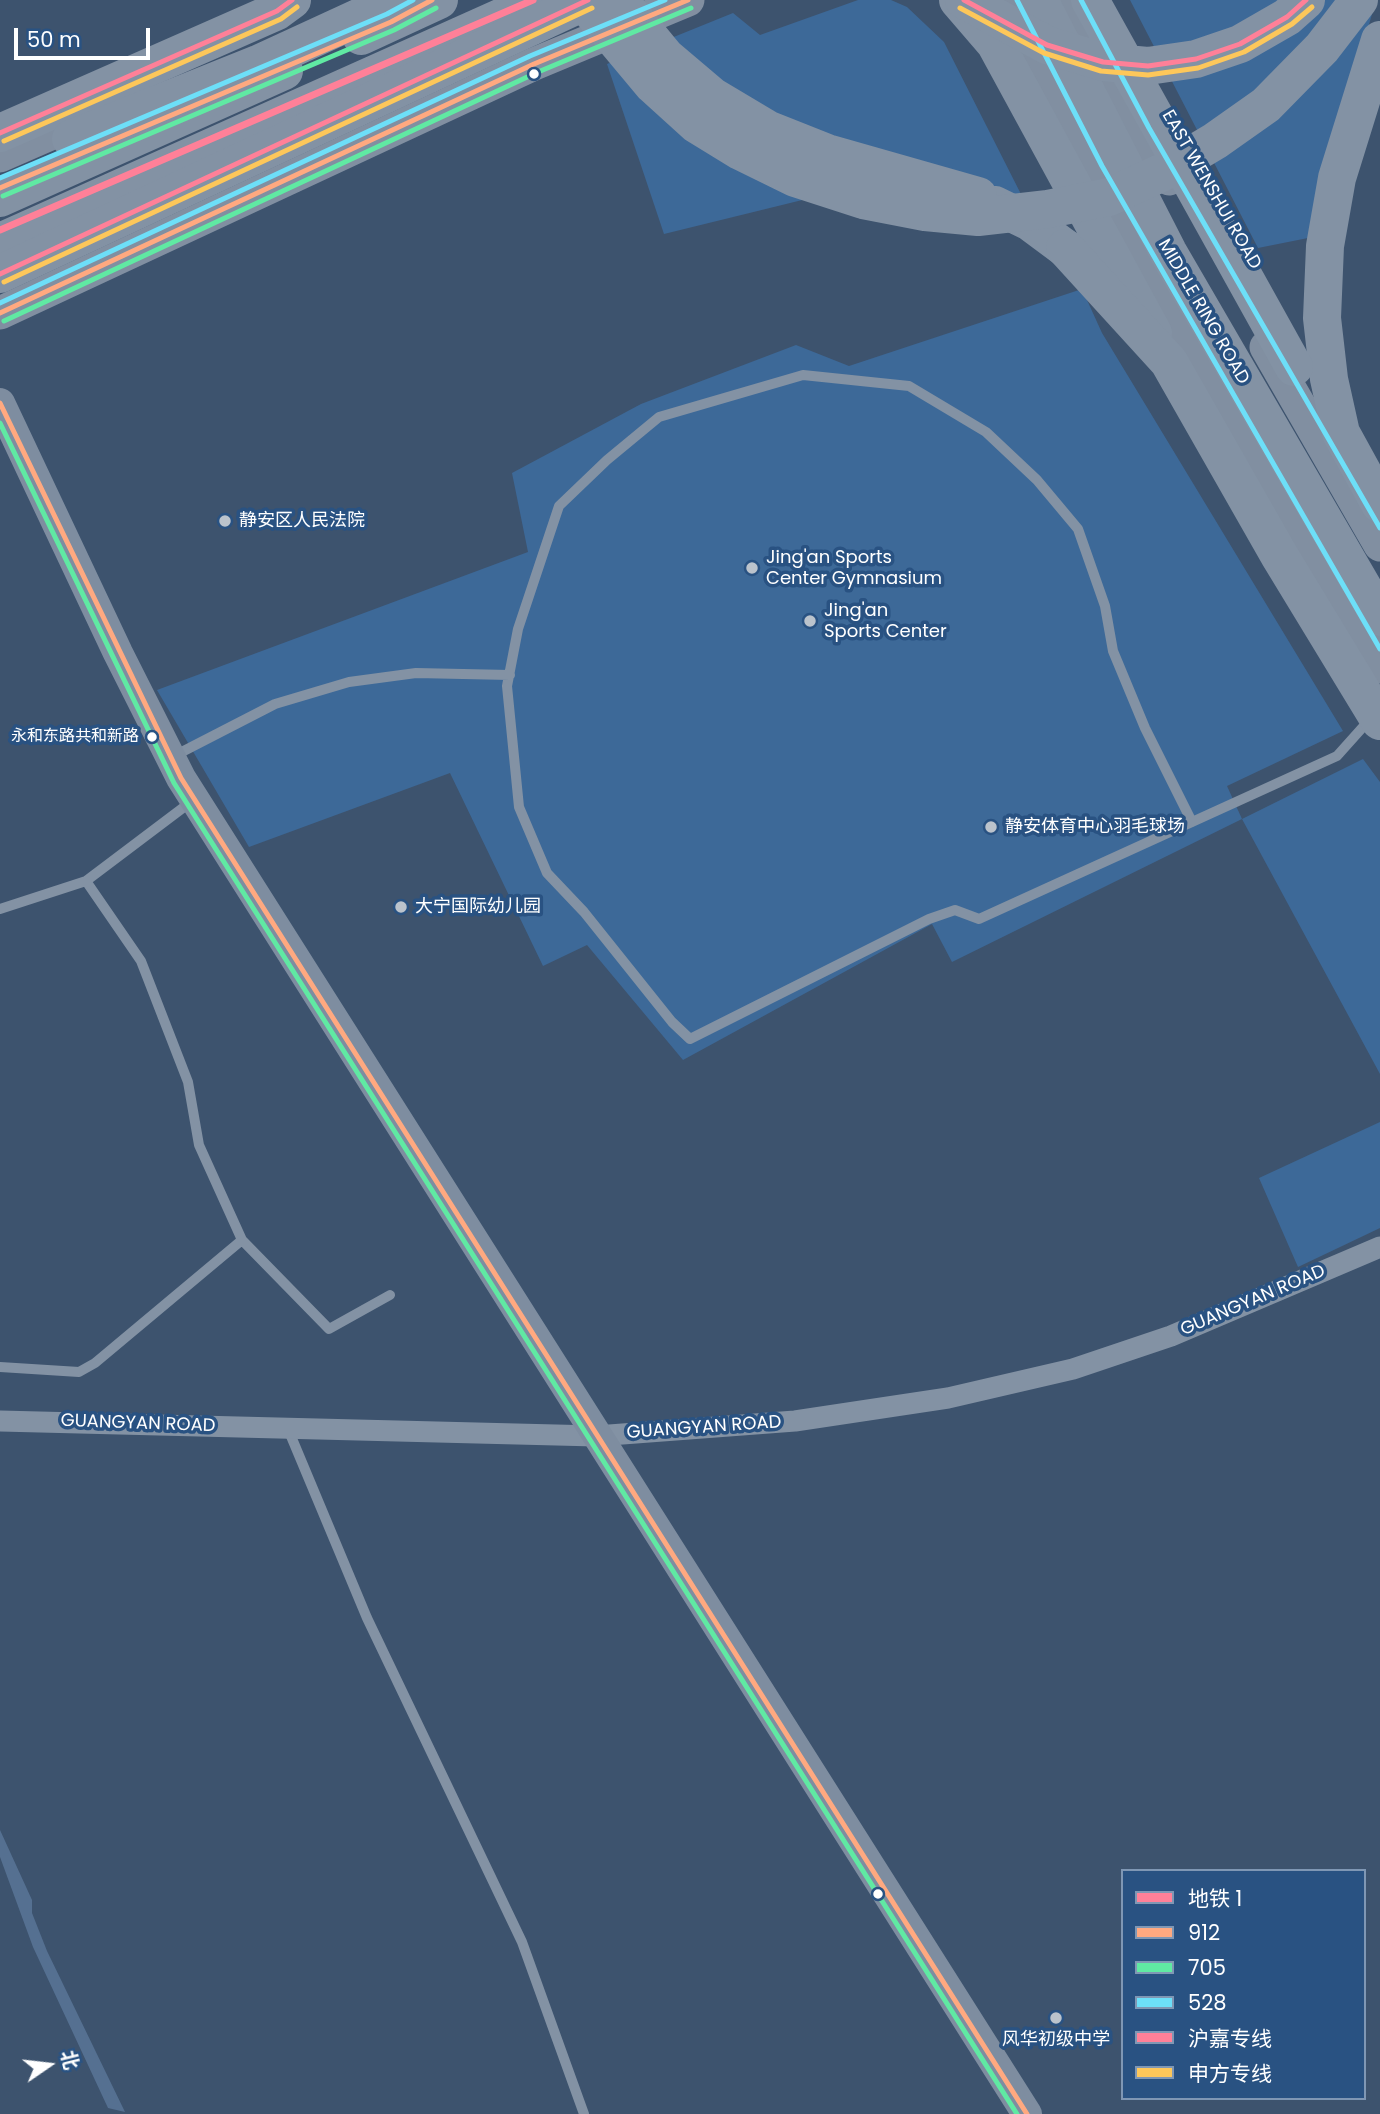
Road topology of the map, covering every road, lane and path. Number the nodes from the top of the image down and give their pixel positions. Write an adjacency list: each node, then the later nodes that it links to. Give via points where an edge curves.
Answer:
1 (356, 0): 21 (main road)
2 (397, 0): 30 (highway, bridge, via 258,64)
3 (432, 0): 25 (main road)
4 (439, 0): 32 (highway)
5 (582, 0): 19 (highway, bridge, via 653,85 696,124 740,151 795,178 863,200 978,217 1109,197 1173,166 1266,105 1322,48)
6 (589, 0): 35 (highway, bridge)
7 (609, 0): 20 (main road)
8 (619, 0): 37 (highway, bridge, via 666,57 712,96 769,130 827,153 978,196 1030,222 1065,248)
9 (688, 0): 23 (main road)
10 (958, 0): 37 (highway, bridge, via 995,43)
11 (964, 0): 18 (highway, bridge, via 1047,45 1103,62 1148,66 1196,59 1240,44 1287,17)
12 (1007, 0): 45 (main road, via 1101,181)
13 (1039, 0): 44 (highway, MIDDLE RING ROAD, bridge, via 1168,252)
14 (1047, 0): 43 (main road, via 1129,154)
15 (1071, 0): 38 (main road, EAST WENSHUI ROAD, via 1141,132)
16 (1090, 0): 41 (highway, bridge)
17 (1107, 0): 38 (main road, EAST WENSHUI ROAD, via 1258,270)
18 (1306, 0)
19 (1359, 0)
20 (539, 15): 23 (main road); 26 (main road); 33 (highway)
21 (288, 16): 24 (main road); 25 (main road); 27 (highway, via 277,11)
22 (1380, 40): 40 (highway, via 1337,178 1325,246 1322,318 1341,433)
23 (569, 50): 28 (main road)
24 (197, 70): 25 (main road); 29 (main road)
25 (240, 86): 31 (main road)
26 (397, 92): 28 (main road); 34 (main road)
27 (0, 133)
28 (382, 135): 36 (main road)
29 (0, 156)
30 (0, 171)
31 (0, 188)
32 (0, 198)
33 (0, 242)
34 (0, 263)
35 (0, 274)
36 (0, 313)
37 (1169, 362): 48 (highway, bridge)
38 (1291, 390): 42 (main road, EAST WENSHUI ROAD)
39 (0, 403): 49 (street)
40 (1380, 504)
41 (1380, 519)
42 (1380, 545)
43 (1380, 588)
44 (1380, 617)
45 (1380, 667)
46 (510, 675): 49 (lane, via 416,673 349,682 275,704); 51 (lane, via 507,687 519,807 547,873 690,1039 929,919 955,910 979,919); 51 (lane, via 518,629 559,506 659,417 803,375 909,386 986,432 1037,480 1077,530 1105,606 1113,651)
47 (1380, 708): 51 (lane, via 1337,757)
48 (1380, 721)
49 (170, 758): 50 (street)
50 (194, 800): 52 (lane); 60 (street)
51 (1192, 822)
52 (86, 881): 53 (lane); 54 (lane, via 141,961 188,1082 199,1145)
53 (0, 909)
54 (242, 1240): 56 (lane, via 329,1329); 57 (lane, via 79,1372)
55 (1380, 1247): 60 (street, GUANGYAN ROAD, via 1171,1336 1073,1369 948,1398 795,1421)
56 (390, 1295)
57 (0, 1367)
58 (0, 1421): 59 (street, GUANGYAN ROAD)
59 (288, 1429): 60 (street, GUANGYAN ROAD); 61 (lane, via 367,1618 523,1942)
60 (596, 1436): 62 (street)
61 (584, 2114)
62 (1027, 2114)

